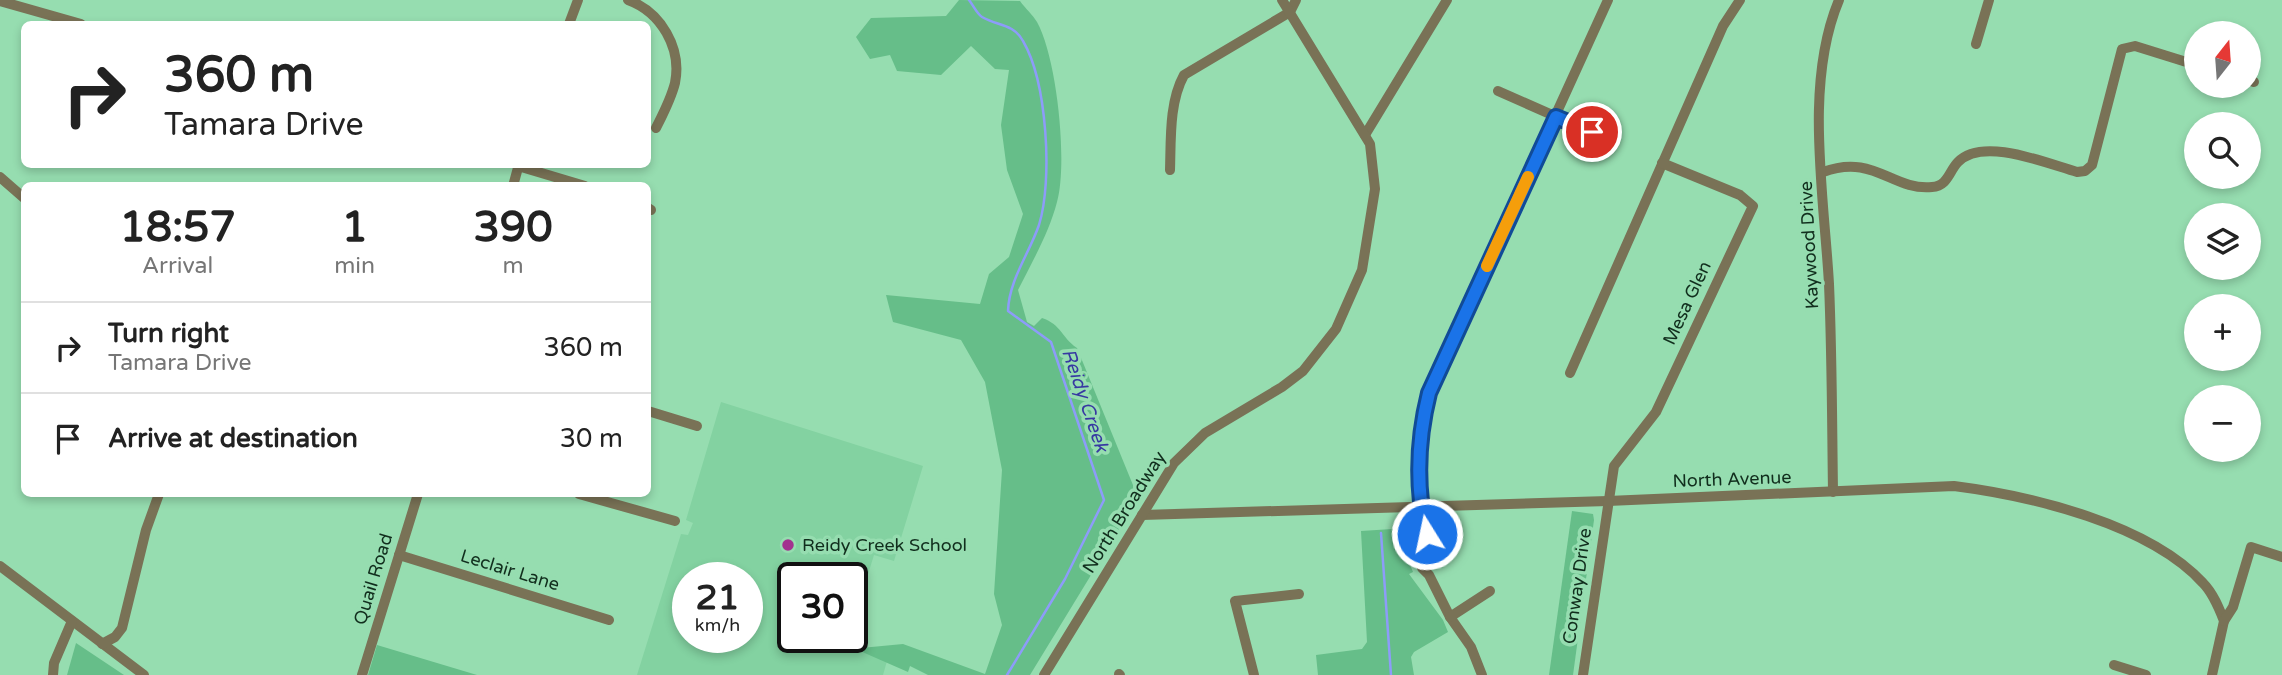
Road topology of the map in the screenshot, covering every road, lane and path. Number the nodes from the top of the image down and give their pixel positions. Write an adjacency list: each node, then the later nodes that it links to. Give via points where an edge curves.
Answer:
1 (578, 0): 13 (street)
2 (628, 0): 18 (street, via 660,19 671,44 676,79)
3 (1282, 0): 11 (street, North Broadway)
4 (1296, 0): 11 (street)
5 (1447, 0): 19 (street)
6 (1608, 0): 17 (street)
7 (1740, 0): 21 (street, via 1723,26)
8 (1839, 0): 24 (street, Kaywood Drive, via 1821,61)
9 (1989, 0): 14 (street)
10 (0, 1): 12 (street)
11 (1290, 12): 19 (street, North Broadway); 23 (street, via 1184,75 1171,132)
12 (70, 21)
13 (570, 21)
14 (1976, 44)
15 (2184, 61): 24 (street, via 2135,47 2122,49 2092,165 2085,171 1987,151 1958,162 1945,182 1932,187 1866,167 1842,165)
16 (1498, 91): 17 (street)
17 (1556, 117): 20 (street); 36 (street, via 1429,393 1420,428)
18 (656, 128)
19 (1365, 135): 37 (street, North Broadway, via 1375,169 1371,229 1362,270 1336,329 1303,371 1189,446)
20 (1609, 140)
21 (1662, 163): 28 (street); 35 (street, Mesa Glen, via 1740,195 1753,206 1656,412 1614,466)
22 (528, 168): 26 (street)
23 (1170, 170)
24 (1823, 172): 31 (street, Kaywood Drive)
25 (0, 177): 27 (street)
26 (572, 182)
27 (21, 195)
28 (1570, 373)
29 (651, 412): 30 (street)
30 (697, 426)
31 (1833, 492): 35 (street, North Avenue); 49 (street, North Avenue, via 1954,486 2059,508 2171,557 2209,590)
32 (158, 497): 50 (street, via 122,628)
33 (417, 497): 41 (street, Quail Road)
34 (590, 497): 38 (street)
35 (1608, 501): 36 (street, North Avenue); 58 (street, Conway Drive)
36 (1421, 505): 37 (street, North Avenue); 39 (street, via 1427,518)
37 (1142, 515): 55 (street, North Broadway)
38 (675, 521)
39 (1421, 535): 40 (street, via 1433,542); 40 (street, via 1411,545)
40 (1424, 554): 46 (street)
41 (399, 555): 47 (street, Leclair Lane); 54 (street, Quail Road)
42 (2282, 557): 49 (street, via 2251,547 2233,607)
43 (0, 566): 48 (street)
44 (1490, 591): 46 (street)
45 (1299, 594): 56 (street, via 1235,601)
46 (1450, 617): 57 (street, via 1471,647)
47 (609, 620)
48 (72, 621): 50 (street); 52 (street)
49 (2224, 621): 60 (street)
50 (102, 644): 53 (street)
51 (2114, 665): 59 (street)
52 (53, 675)
53 (144, 675)
54 (362, 675)
55 (1044, 675)
56 (1254, 675)
57 (1482, 675)
58 (1583, 675)
59 (2146, 675)
60 (2212, 675)

